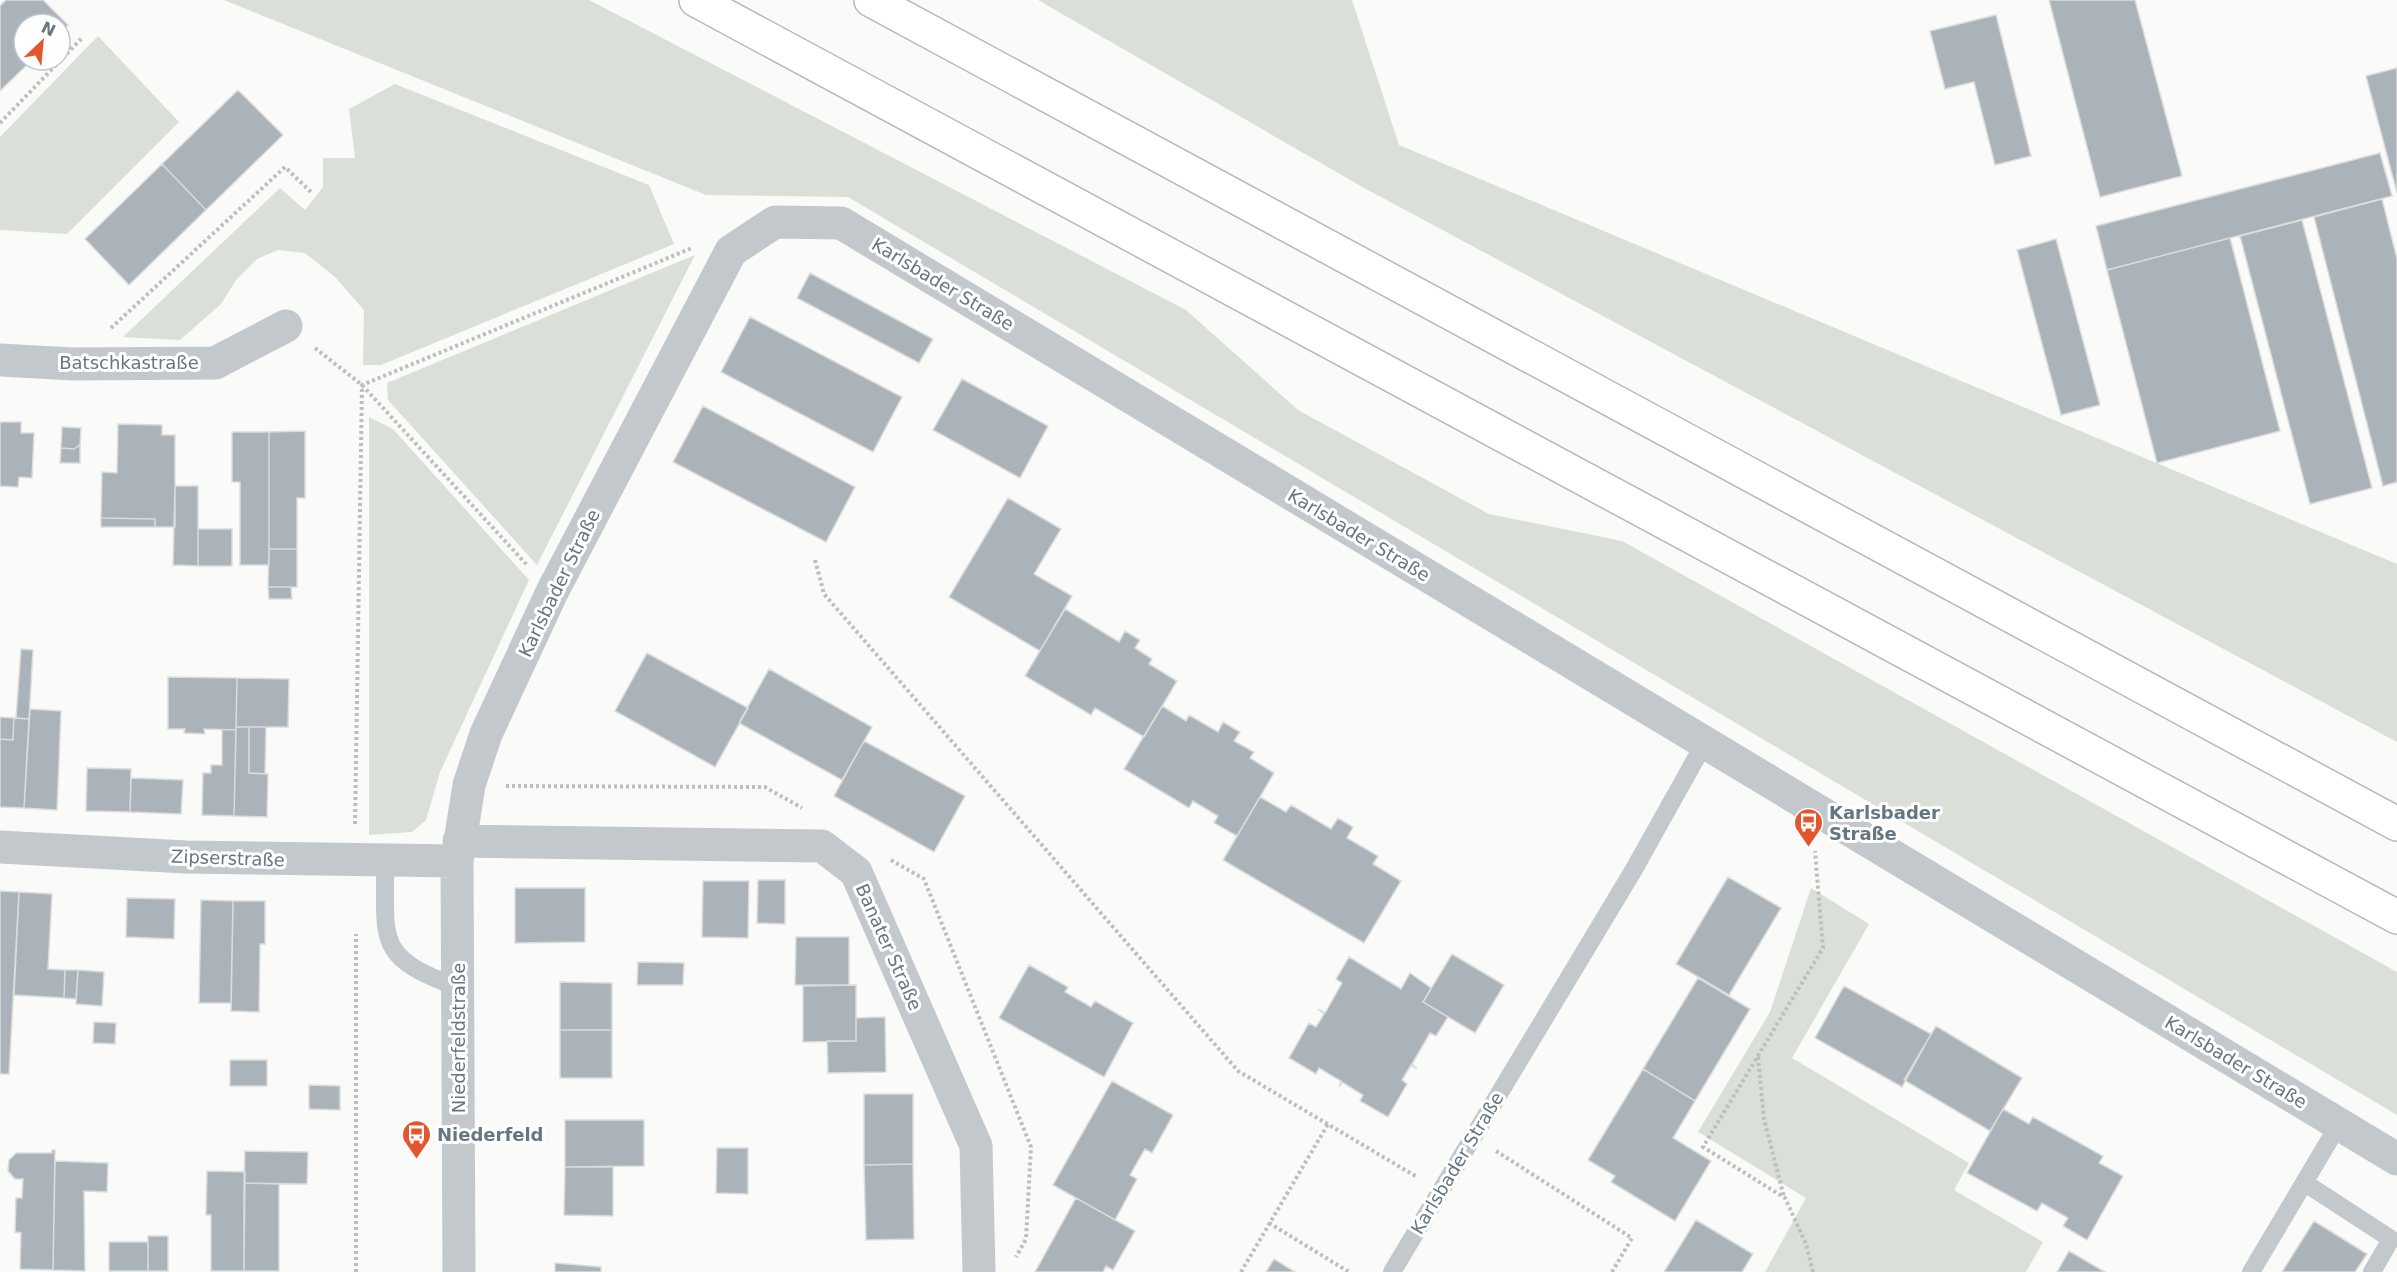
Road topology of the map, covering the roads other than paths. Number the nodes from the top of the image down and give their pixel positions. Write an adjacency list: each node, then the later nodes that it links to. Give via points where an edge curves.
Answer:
1 (696, 0): 10 (highway)
2 (871, 0): 6 (highway)
3 (286, 326): 4 (street, Batschkastraße, via 215,363)
4 (0, 360)
5 (1704, 744): 8 (street, Karlsbader Straße, via 841,223 775,222 731,250 552,592 486,734 469,785); 12 (street, Karlsbader Straße); 17 (lane, Karlsbader Straße, via 1633,872)
6 (2397, 824)
7 (0, 847): 9 (street, Zipserstraße, via 186,857)
8 (458, 851): 9 (street, Zipserstraße); 11 (street, Niederfeldstraße); 16 (street, Banater Straße, via 822,846 856,872 976,1146)
9 (385, 861): 11 (lane, via 386,936 391,949 419,974)
10 (2397, 917)
11 (457, 987): 15 (street, Niederfeldstraße)
12 (2339, 1124): 13 (street, Karlsbader Straße); 14 (lane)
13 (2397, 1159)
14 (2305, 1183): 18 (lane); 19 (lane, via 2391,1239)
15 (459, 1272)
16 (979, 1272)
17 (1392, 1272)
18 (2251, 1272)
19 (2372, 1272)

